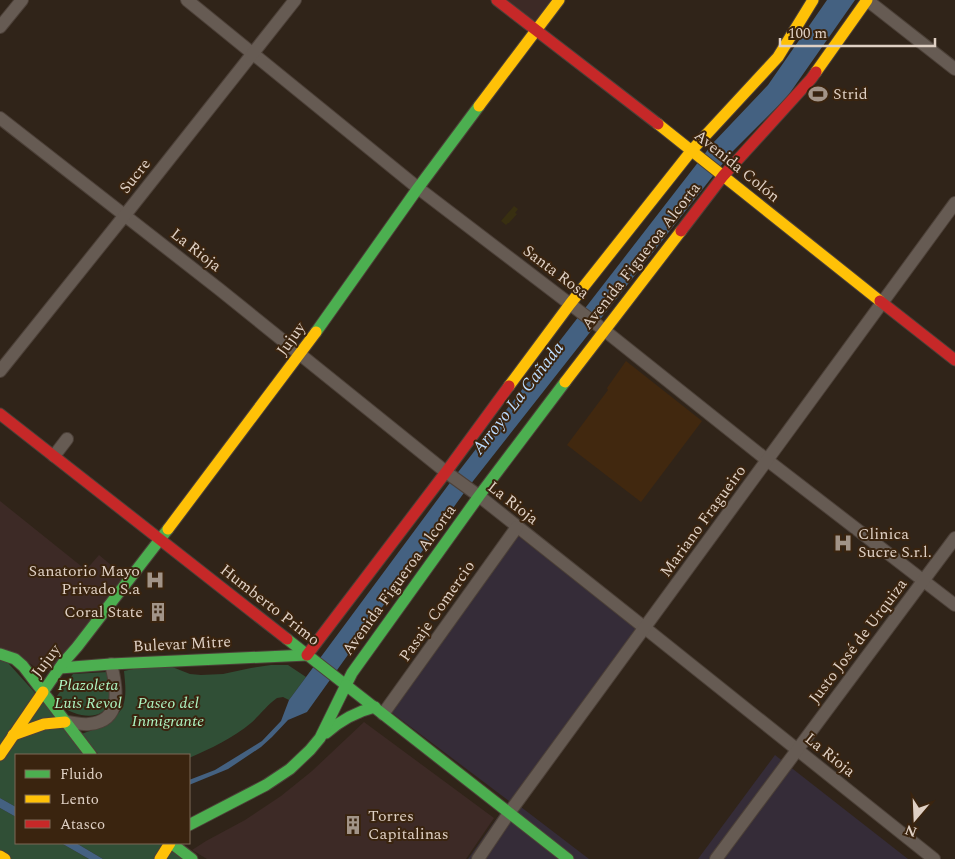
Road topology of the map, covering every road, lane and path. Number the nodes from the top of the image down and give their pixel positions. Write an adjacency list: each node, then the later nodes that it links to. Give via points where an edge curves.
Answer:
1 (22, 0): 8 (street)
2 (187, 0): 10 (street, Santa Rosa)
3 (295, 0): 10 (street, Sucre)
4 (497, 0): 9 (main road, Avenida Colón)
5 (559, 0): 9 (main road, Jujuy)
6 (813, 0): 13 (main road, Avenida Figueroa Alcorta, via 778,57)
7 (867, 0): 11 (street); 14 (main road, Avenida Figueroa Alcorta, via 811,80)
8 (0, 27)
9 (536, 30): 13 (main road, Avenida Colón); 15 (main road, Jujuy)
10 (253, 53): 15 (street, Santa Rosa); 17 (street, Sucre)
11 (955, 69)
12 (0, 118): 17 (street, La Rioja)
13 (692, 150): 14 (main road, Avenida Colón); 19 (main road, Avenida Figueroa Alcorta)
14 (723, 176): 18 (main road, Avenida Colón); 20 (main road, Avenida Figueroa Alcorta)
15 (418, 188): 19 (street, Santa Rosa); 21 (main road, Jujuy)
16 (955, 203): 18 (street, Mariano Fragueiro)
17 (125, 215): 21 (street, La Rioja, via 215,293); 23 (street, Sucre)
18 (882, 303): 22 (main road, Avenida Colón); 27 (street, Mariano Fragueiro)
19 (570, 304): 20 (street, Santa Rosa); 28 (main road, Avenida Figueroa Alcorta)
20 (604, 330): 27 (street, Santa Rosa); 29 (main road, Avenida Figueroa Alcorta)
21 (300, 354): 28 (street, La Rioja); 31 (main road, Jujuy)
22 (955, 360)
23 (0, 371)
24 (0, 414): 26 (main road, Humberto Primo)
25 (67, 439): 26 (street)
26 (54, 456): 31 (main road, Humberto Primo)
27 (767, 460): 33 (street, Santa Rosa); 35 (street, Mariano Fragueiro)
28 (446, 472): 29 (street, La Rioja); 37 (main road, Avenida Figueroa Alcorta)
29 (479, 496): 30 (street, La Rioja); 40 (main road, Avenida Figueroa Alcorta, via 352,672)
30 (517, 527): 35 (street, La Rioja); 42 (street, Pasaje Comercio)
31 (160, 538): 37 (main road, Humberto Primo); 39 (main road, Jujuy)
32 (955, 538): 33 (street, Justo José de Urquiza)
33 (923, 581): 34 (street, Santa Rosa); 46 (street, Justo José de Urquiza)
34 (955, 605)
35 (645, 628): 46 (street, La Rioja); 49 (street, Mariano Fragueiro)
36 (0, 654): 41 (main road, via 15,659 23,666)
37 (307, 655): 38 (main road, Bulevar Mitre); 40 (main road, Humberto Primo)
38 (111, 664): 39 (main road, Bulevar Mitre); 43 (street, via 116,693 111,712 95,723)
39 (60, 668): 41 (main road, Jujuy)
40 (346, 685): 42 (main road, Humberto Primo); 45 (main road, Avenida Figueroa Alcorta)
41 (42, 692): 43 (main road); 44 (main road, Jujuy)
42 (379, 710): 45 (main road, via 360,710 349,715); 49 (main road, Humberto Primo)
43 (65, 722): 44 (main road, via 44,724); 47 (main road)
44 (13, 735): 48 (main road, Jujuy)
45 (320, 738): 50 (main road, via 281,776)
46 (797, 749): 59 (street, Justo José de Urquiza); 60 (street, La Rioja)
47 (89, 754)
48 (0, 756)
49 (509, 813): 57 (street, Mariano Fragueiro); 58 (main road, Humberto Primo)
50 (190, 824)
51 (169, 844): 55 (main road)
52 (171, 844): 56 (main road)
53 (0, 856): 54 (main road)
54 (5, 859)
55 (160, 859)
56 (192, 859)
57 (478, 859)
58 (568, 859)
59 (716, 859)
60 (934, 859)

